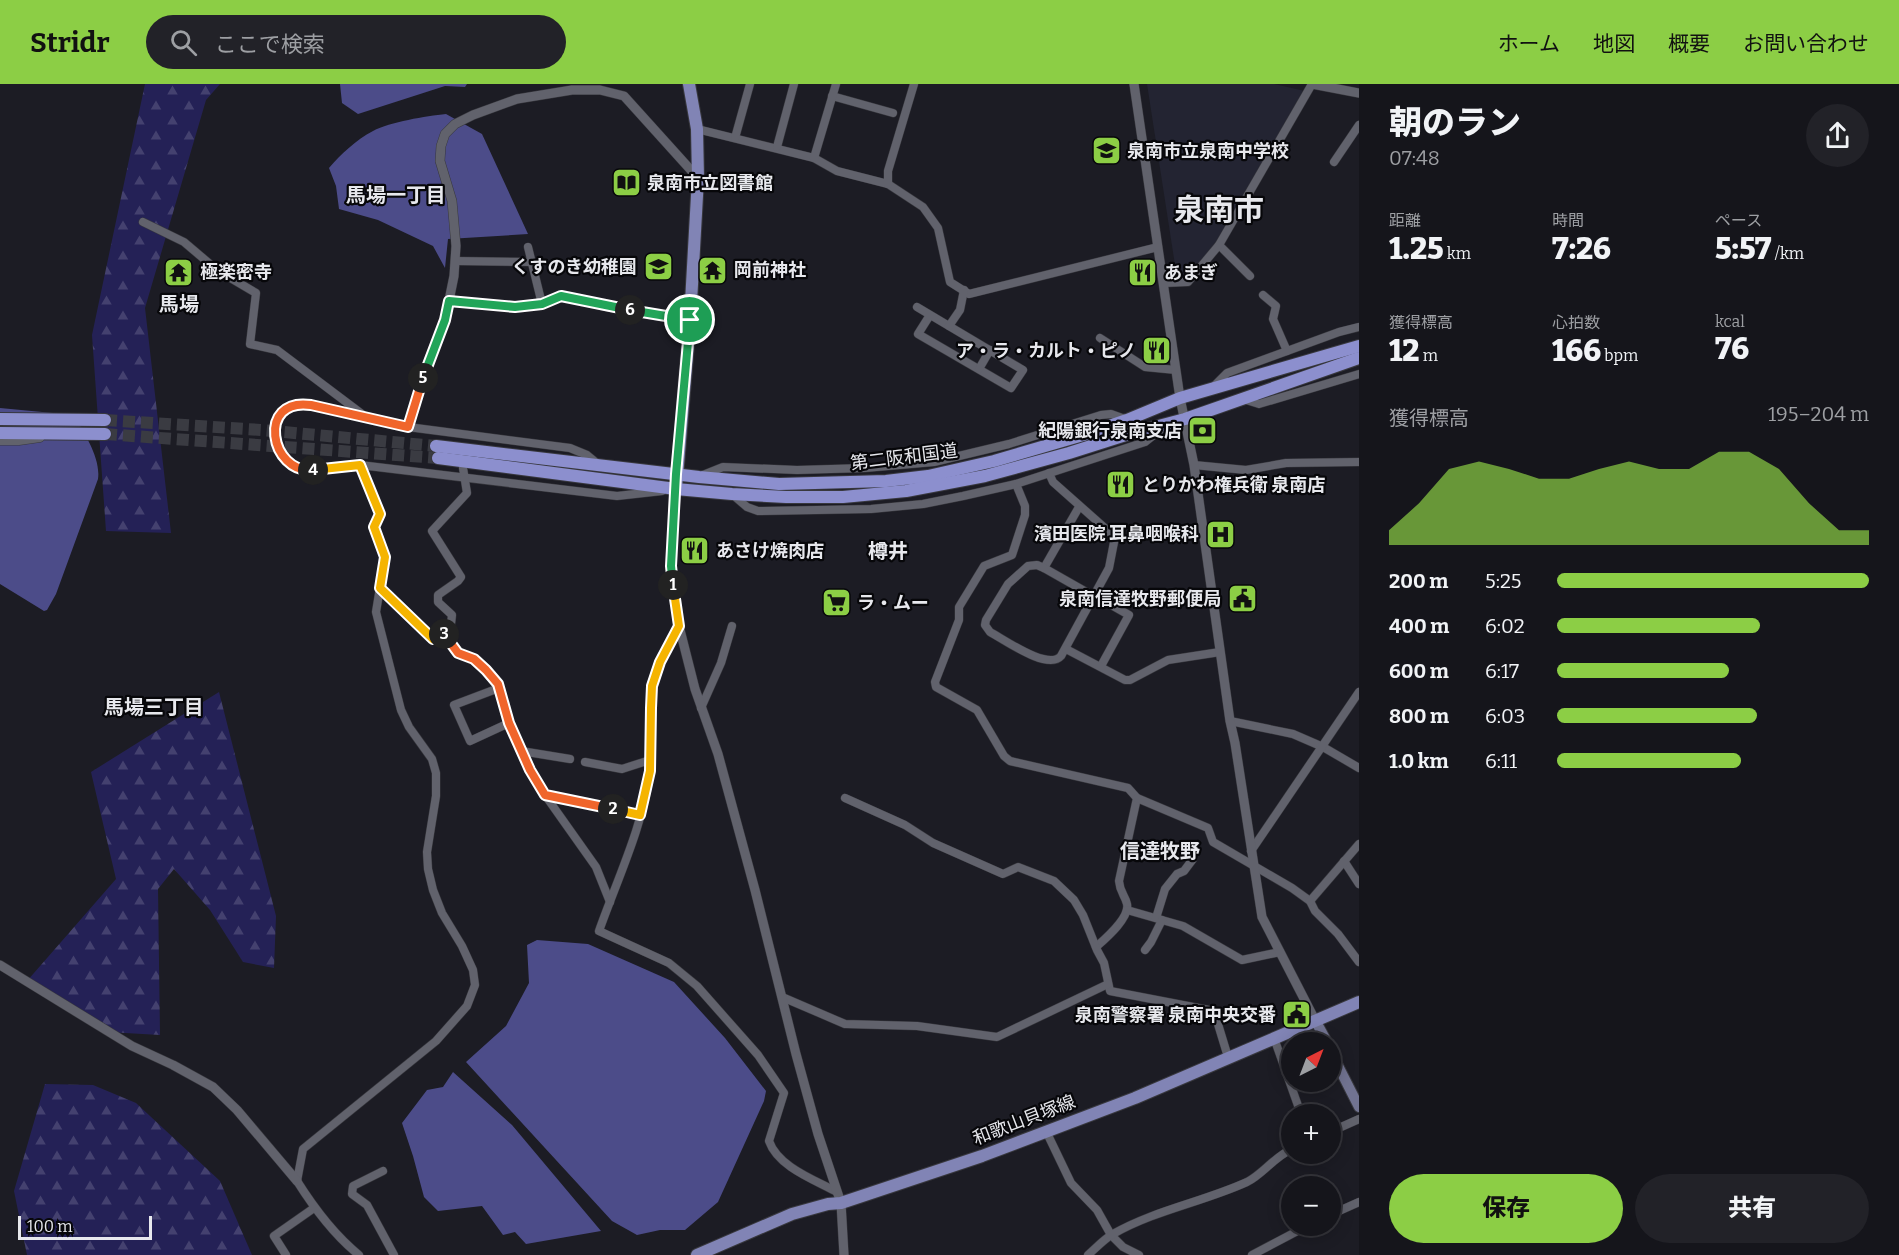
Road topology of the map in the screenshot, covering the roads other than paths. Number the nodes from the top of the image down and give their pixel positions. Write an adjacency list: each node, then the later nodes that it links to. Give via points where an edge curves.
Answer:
1 (689, 84): 12 (main road)
2 (750, 84): 13 (street)
3 (794, 84): 14 (street)
4 (836, 84): 9 (street)
5 (914, 84): 18 (street, via 888,171)
6 (1134, 84): 22 (street)
7 (1318, 84): 8 (street); 20 (street)
8 (1359, 93)
9 (832, 96): 10 (street); 15 (street)
10 (893, 113)
11 (1359, 124): 16 (street)
12 (697, 129): 13 (street); 17 (main road)
13 (735, 138): 14 (street)
14 (777, 147): 15 (street)
15 (814, 158): 18 (street, via 837,171)
16 (1334, 162)
17 (698, 178): 23 (street, via 624,96 600,90 572,90 517,99 455,124 445,134 440,161 452,201); 33 (main road)
18 (888, 184): 27 (street, via 923,207 938,228 950,282)
19 (143, 222): 48 (street, via 184,242 217,270 256,293 250,344 277,350)
20 (1219, 245): 25 (street); 26 (street, via 1188,282)
21 (528, 247): 24 (street)
22 (1158, 247): 26 (street); 27 (street, via 969,294)
23 (455, 261): 24 (street); 29 (street)
24 (532, 262): 30 (street)
25 (1250, 276)
26 (1164, 283): 42 (street)
27 (964, 291): 34 (street, via 960,310)
28 (1263, 295): 39 (street, via 1276,306 1273,319)
29 (449, 301): 30 (street, via 515,307); 54 (street)
30 (542, 304): 33 (street, via 561,296)
31 (917, 307): 32 (street)
32 (930, 315): 34 (street); 41 (street, via 918,334)
33 (690, 320): 65 (main road)
34 (950, 326): 38 (street)
35 (1359, 327): 39 (street)
36 (1100, 338): 42 (street, via 1145,367)
37 (1359, 346): 44 (highway, 第二阪和国道)
38 (990, 350): 41 (street); 41 (street, via 1023,370 1011,388)
39 (1287, 351): 44 (street, via 1227,373)
40 (1359, 358): 46 (highway, 第二阪和国道)
41 (979, 369)
42 (1176, 370): 45 (street)
43 (1359, 374): 46 (street, via 1259,404)
44 (1211, 389): 45 (highway, 第二阪和国道)
45 (1180, 398): 49 (street); 65 (highway, 第二阪和国道, via 1127,420 994,461 928,476 790,484)
46 (1243, 399): 49 (highway, 第二阪和国道)
47 (0, 413): 51 (street)
48 (366, 417): 54 (street); 60 (street, via 300,404 284,409 277,419 275,434 279,452 304,471)
49 (1185, 418): 53 (highway, 第二阪和国道); 62 (street)
50 (0, 419): 51 (highway)
51 (53, 419): 52 (highway)
52 (100, 420)
53 (1170, 422): 64 (street, via 1145,442); 69 (highway, 第二阪和国道, via 985,476 917,489 843,496)
54 (408, 427): 61 (street, via 467,439 570,448)
55 (0, 433): 56 (highway)
56 (65, 434): 57 (highway); 58 (street)
57 (99, 434)
58 (0, 441)
59 (1359, 462): 62 (street, via 1286,463 1246,470)
60 (360, 465): 66 (street); 72 (street, via 380,514 374,527 385,557)
61 (600, 465): 65 (highway, 第二阪和国道); 68 (highway, 第二阪和国道, via 437,452)
62 (1194, 465): 78 (street)
63 (464, 468): 66 (street)
64 (1049, 473): 67 (street); 70 (street)
65 (676, 474): 68 (main road)
66 (465, 478): 68 (street, via 617,496); 76 (street, via 467,493 432,531 461,577 438,595 438,602 452,615 451,624)
67 (1016, 484): 69 (street, via 923,504 832,510 758,511); 93 (street, via 1025,515 1012,555 984,566 959,607 959,620 936,687 977,710 1010,760 1128,788)
68 (676, 489): 69 (highway, 第二阪和国道); 74 (street, via 671,566)
69 (732, 495)
70 (1079, 507): 71 (street); 73 (street, via 1115,537 1109,568)
71 (1044, 568): 73 (street); 77 (street, via 1028,566 1008,584 985,625 990,632 1047,662 1058,660)
72 (380, 588): 76 (street, via 433,639); 125 (street, via 376,612 401,710 432,759 436,773 428,852 432,890 466,954 475,985 467,1006 436,1041 303,1149)
73 (1094, 596): 77 (street); 79 (street, via 1129,615)
74 (679, 626): 82 (street); 88 (street, via 652,686)
75 (732, 626): 82 (street)
76 (443, 633): 80 (street, via 458,653 474,659)
77 (1066, 649): 79 (street)
78 (1220, 652): 79 (street, via 1168,660 1130,680); 83 (street)
79 (1101, 666)
80 (499, 688): 84 (street); 84 (street, via 454,705 470,741)
81 (1359, 692): 85 (street)
82 (701, 708): 111 (street, via 718,754)
83 (1230, 721): 85 (street, via 1293,734); 96 (street)
84 (509, 723): 86 (street)
85 (1323, 747): 90 (street); 96 (street)
86 (521, 751): 87 (street); 91 (street)
87 (570, 759)
88 (650, 760): 89 (street, via 622,770); 94 (street)
89 (585, 762)
90 (1359, 768)
91 (545, 795): 94 (street); 101 (street, via 596,867)
92 (844, 798): 105 (street, via 1003,874 1018,867 1054,881 1074,900)
93 (1137, 798): 99 (street, via 1208,828 1213,842); 103 (street, via 1119,881)
94 (640, 815): 101 (street)
95 (1359, 843): 98 (street)
96 (1251, 851): 99 (street)
97 (1193, 859): 104 (street, via 1165,889)
98 (1344, 861): 100 (street); 102 (street)
99 (1253, 866): 102 (street); 107 (street, via 1262,917)
100 (1359, 884)
101 (610, 902): 126 (street, via 599,931 669,963 697,986 758,1055 784,1093 769,1142 771,1149 789,1166)
102 (1310, 902): 108 (street)
103 (1127, 910): 104 (street); 105 (street, via 1114,932)
104 (1159, 919): 106 (street); 107 (street, via 1183,926 1242,960)
105 (1096, 947): 110 (street)
106 (1145, 950)
107 (1280, 952): 113 (street)
108 (1357, 957)
109 (0, 965): 125 (street, via 132,1046 213,1088)
110 (1108, 984): 111 (street, via 997,1037 917,1026 844,1024); 116 (street, via 1110,991 1215,1011)
111 (782, 997): 126 (street)
112 (1359, 1002): 113 (main road, 和歌山貝塚線)
113 (1316, 1020): 114 (main road); 115 (main road, 和歌山貝塚線)
114 (1322, 1032)
115 (1274, 1038): 116 (main road, 和歌山貝塚線); 118 (street)
116 (1228, 1057): 122 (main road, 和歌山貝塚線)
117 (1341, 1072): 119 (main road)
118 (1298, 1104)
119 (1359, 1107)
120 (1359, 1119): 121 (street)
121 (1341, 1127)
122 (1046, 1131): 126 (main road, 和歌山貝塚線, via 982,1156); 130 (street, via 1071,1183 1097,1210)
123 (1281, 1155): 130 (street, via 1249,1180)
124 (382, 1171): 134 (street, via 353,1186 352,1194 367,1206)
125 (297, 1180): 128 (street)
126 (839, 1198): 135 (main road, 和歌山貝塚線); 136 (street)
127 (1359, 1202): 129 (street)
128 (314, 1208): 132 (street, via 274,1236); 133 (street)
129 (1341, 1210)
130 (1111, 1234): 137 (street); 138 (street, via 1123,1247)
131 (1288, 1236): 139 (street)
132 (286, 1255)
133 (359, 1255)
134 (394, 1255)
135 (697, 1255)
136 (844, 1255)
137 (1088, 1255)
138 (1139, 1255)
139 (1252, 1255)

